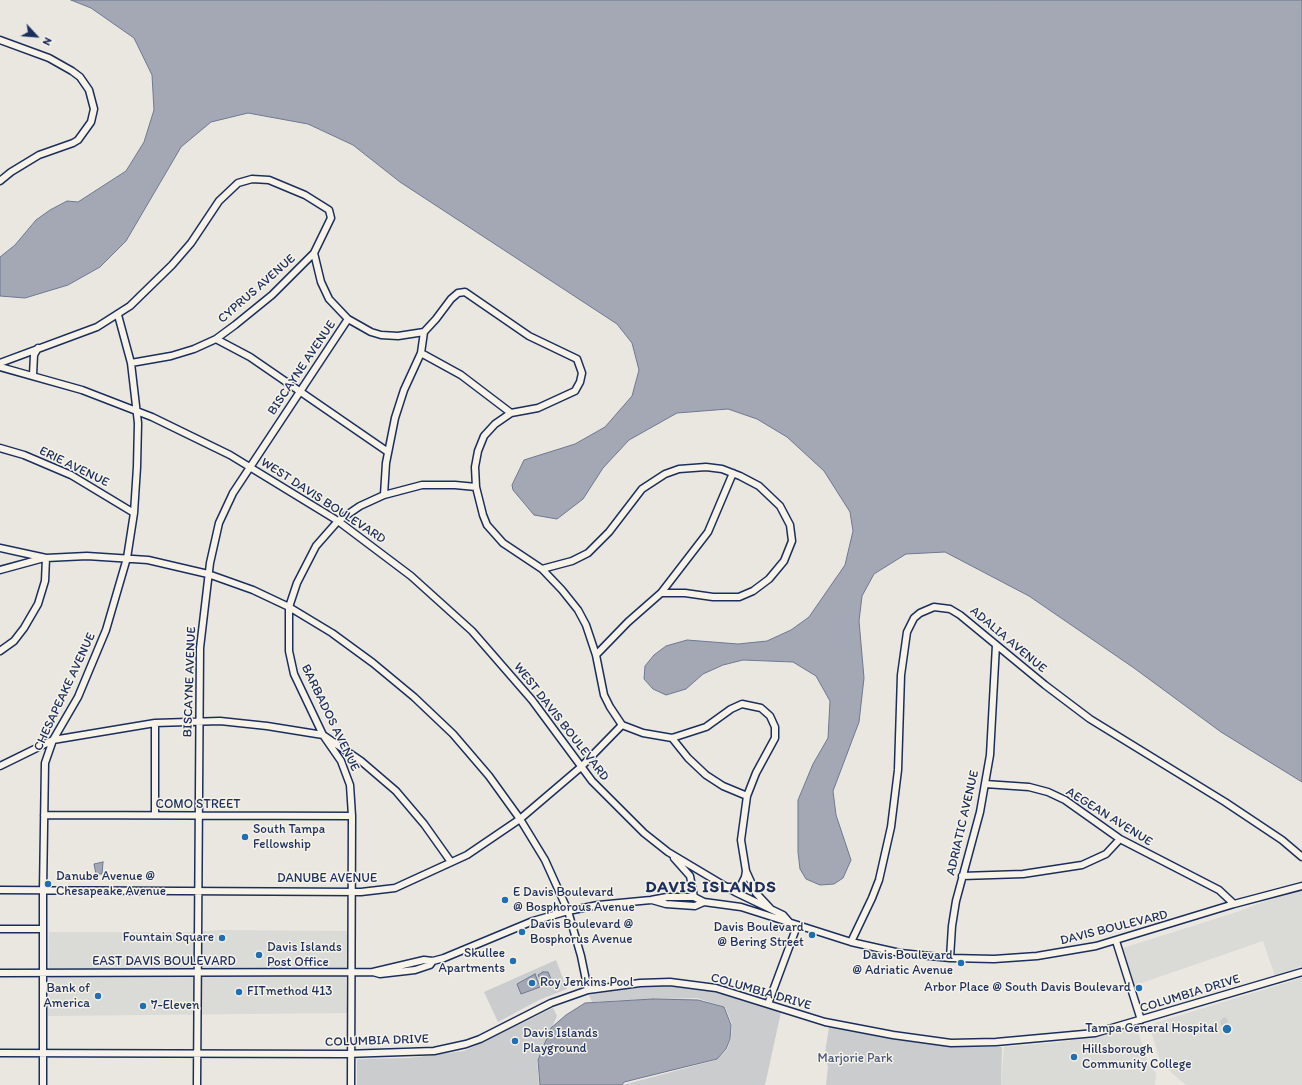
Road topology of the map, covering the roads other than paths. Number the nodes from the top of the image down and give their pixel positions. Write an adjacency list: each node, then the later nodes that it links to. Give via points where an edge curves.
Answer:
1 (0, 41): 2 (street, via 44,56 72,71 89,90 94,109 91,122 78,140 39,155)
2 (0, 181)
3 (314, 253): 4 (street, CYPRUS AVENUE, via 332,218 331,212 278,183 261,179 238,183 219,201 191,243 167,271); 5 (street, via 327,295); 7 (street, CYPRUS AVENUE, via 272,295)
4 (118, 315): 8 (street, via 77,335); 11 (street, CHESAPEAKE AVENUE)
5 (348, 320): 6 (street, via 385,336); 14 (street, BISCAYNE AVENUE)
6 (424, 332): 9 (street); 16 (street, via 451,299 458,293 465,292 529,336 577,359 582,373 575,391 538,408)
7 (216, 339): 11 (street, CYPRUS AVENUE, via 171,356); 14 (street, via 250,357)
8 (39, 347): 10 (street); 13 (street, via 34,355)
9 (421, 353): 16 (street, via 461,375); 18 (street, via 400,400)
10 (0, 363)
11 (131, 363): 15 (street, CHESAPEAKE AVENUE)
12 (0, 367): 13 (street, WEST DAVIS BOULEVARD)
13 (33, 375): 15 (street, WEST DAVIS BOULEVARD)
14 (300, 391): 18 (street); 19 (street, BISCAYNE AVENUE)
15 (136, 410): 19 (street, WEST DAVIS BOULEVARD); 23 (street, CHESAPEAKE AVENUE, via 138,467)
16 (511, 413): 21 (street, via 495,424 484,436 476,463)
17 (0, 448): 23 (street, ERIE AVENUE, via 71,475)
18 (388, 452): 22 (street)
19 (249, 466): 24 (street, WEST DAVIS BOULEVARD); 30 (street, BISCAYNE AVENUE, via 219,523)
20 (733, 473): 28 (street, via 706,467 679,469 665,474 636,495 609,532 588,553 572,561); 31 (street, via 708,532); 31 (street, via 747,478 765,490 788,518 792,541 784,561 769,579 753,591 739,597)
21 (476, 487): 22 (street, BARBADOS AVENUE, via 422,485); 28 (street, via 478,502 488,525 503,543)
22 (384, 495): 24 (street, BARBADOS AVENUE, via 360,506)
23 (134, 513): 27 (street, CHESAPEAKE AVENUE)
24 (338, 521): 32 (street, BARBADOS AVENUE, via 316,546 305,564); 43 (street, WEST DAVIS BOULEVARD, via 411,576 472,631 532,700)
25 (0, 548): 26 (street)
26 (46, 558): 27 (street); 29 (street); 34 (street, via 45,581 38,604 14,641)
27 (127, 558): 30 (street, via 168,564); 41 (street, CHESAPEAKE AVENUE, via 98,653 78,697)
28 (542, 569): 35 (street, via 578,610)
29 (0, 570)
30 (208, 574): 32 (street, via 253,590); 36 (street, BISCAYNE AVENUE, via 200,648)
31 (661, 594): 35 (street, via 628,622)
32 (289, 607): 39 (street, BARBADOS AVENUE, via 290,662); 50 (street, via 353,647 424,706 470,754)
33 (996, 645): 44 (street, ADRIATIC AVENUE, via 993,722); 53 (street, ADALIA AVENUE, via 1090,719 1225,802 1282,840); 75 (street, ADALIA AVENUE, via 966,619 942,607 934,607 920,613 909,625 901,675 896,799 886,854 872,898)
34 (0, 651)
35 (596, 655): 38 (street, via 604,694)
36 (199, 721): 37 (street); 39 (street, via 260,725); 48 (street, BISCAYNE AVENUE)
37 (155, 723): 41 (street); 47 (street)
38 (622, 724): 40 (street, via 643,733); 43 (street, DANUBE AVENUE)
39 (323, 735): 49 (street, BARBADOS AVENUE, via 346,773 350,785); 54 (street, via 361,761 396,791)
40 (672, 738): 45 (street, via 706,775 723,786); 45 (street, via 706,727 737,706 755,706 766,712 774,721 775,738)
41 (53, 740): 42 (street); 46 (street, CHESAPEAKE AVENUE, via 45,763)
42 (0, 766)
43 (581, 767): 50 (street, DANUBE AVENUE); 52 (street, WEST DAVIS BOULEVARD, via 618,808)
44 (985, 784): 51 (street, AEGEAN AVENUE, via 1029,787 1048,792 1064,800); 56 (street, ADRIATIC AVENUE, via 977,825)
45 (747, 796): 55 (street, via 741,834)
46 (44, 815): 47 (street, COMO STREET); 60 (street, CHESAPEAKE AVENUE)
47 (155, 815): 48 (street, COMO STREET)
48 (198, 816): 49 (street, COMO STREET); 61 (street, BISCAYNE AVENUE)
49 (352, 816): 62 (street, BARBADOS AVENUE)
50 (520, 819): 54 (street, DANUBE AVENUE, via 482,846); 69 (street, via 545,860)
51 (1120, 840): 56 (street, via 1106,854 1082,865 1017,874); 66 (street, AEGEAN AVENUE, via 1219,890)
52 (668, 852): 57 (street, WEST DAVIS BOULEVARD); 63 (street, WEST DAVIS BOULEVARD, via 690,876)
53 (1302, 857)
54 (451, 862): 62 (street, DANUBE AVENUE, via 395,888)
55 (746, 871): 57 (street, via 741,885); 68 (street, via 756,893)
56 (962, 876): 76 (street, ADRIATIC AVENUE, via 952,926)
57 (725, 886): 68 (street, WEST DAVIS BOULEVARD)
58 (1302, 886): 66 (street, DAVIS BOULEVARD)
59 (0, 890): 60 (street, DANUBE AVENUE)
60 (43, 891): 61 (street, DANUBE AVENUE); 73 (street, CHESAPEAKE AVENUE)
61 (198, 891): 62 (street, DANUBE AVENUE); 80 (street, BISCAYNE AVENUE)
62 (352, 892): 81 (street, BARBADOS AVENUE)
63 (694, 897): 64 (street, EAST DAVIS BOULEVARD); 65 (street, EAST DAVIS BOULEVARD)
64 (651, 900): 65 (street, EAST DAVIS BOULEVARD, via 695,906); 69 (street, EAST DAVIS BOULEVARD)
65 (704, 902): 67 (street, EAST DAVIS BOULEVARD)
66 (1234, 904): 74 (street, DAVIS BOULEVARD)
67 (741, 907): 70 (street, DAVIS BOULEVARD)
68 (770, 908): 70 (street, WEST DAVIS BOULEVARD, via 783,915)
69 (568, 910): 81 (street, EAST DAVIS BOULEVARD, via 533,921 433,961 424,960 373,972); 82 (street)
70 (790, 923): 71 (street, DAVIS BOULEVARD)
71 (797, 926): 75 (street, DAVIS BOULEVARD); 83 (street)
72 (0, 929): 73 (street)
73 (43, 929): 78 (street, CHESAPEAKE AVENUE)
74 (1116, 941): 76 (street, DAVIS BOULEVARD, via 1037,956); 84 (street)
75 (851, 942): 76 (street, DAVIS BOULEVARD, via 900,953)
76 (950, 958)
77 (1, 972): 78 (street, EAST DAVIS BOULEVARD)
78 (43, 972): 80 (street, EAST DAVIS BOULEVARD); 86 (street, CHESAPEAKE AVENUE)
79 (1302, 972): 84 (street, COLUMBIA DRIVE)
80 (197, 973): 81 (street, EAST DAVIS BOULEVARD); 87 (street, BISCAYNE AVENUE)
81 (351, 973): 88 (street, BARBADOS AVENUE)
82 (588, 990): 83 (street, COLUMBIA DRIVE, via 670,982 716,988); 88 (street, COLUMBIA DRIVE, via 551,1003 486,1037 466,1044 412,1053)
83 (768, 1004): 84 (street, COLUMBIA DRIVE, via 825,1022 951,1043 996,1042 1095,1033)
84 (1141, 1020)
85 (0, 1053): 86 (street, COLUMBIA DRIVE)
86 (43, 1054): 87 (street, COLUMBIA DRIVE); 89 (street, CHESAPEAKE AVENUE)
87 (197, 1054): 88 (street, COLUMBIA DRIVE); 90 (street, BISCAYNE AVENUE)
88 (352, 1054): 91 (street, BARBADOS AVENUE)
89 (43, 1085)
90 (197, 1085)
91 (351, 1085)

